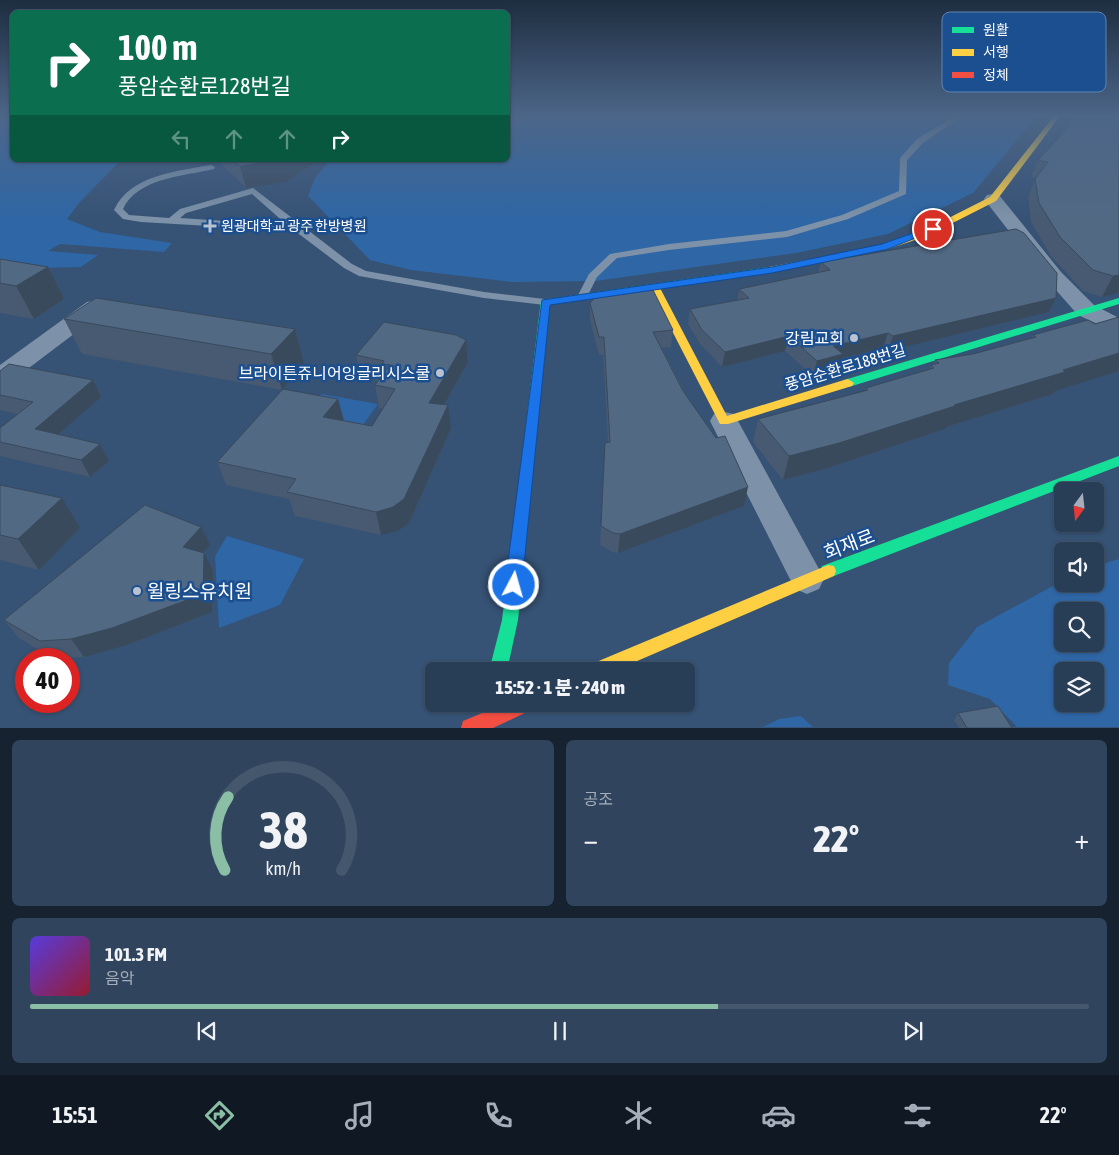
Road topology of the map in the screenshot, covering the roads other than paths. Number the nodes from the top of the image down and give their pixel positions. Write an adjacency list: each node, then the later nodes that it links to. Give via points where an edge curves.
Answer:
1 (912, 150): 8 (lane, via 903,160 903,192 845,217 787,234 614,256 593,276)
2 (1029, 150): 4 (street)
3 (211, 167): 5 (lane, via 149,183 129,194 118,210 126,217)
4 (993, 200): 7 (street, via 924,234 884,247 772,270); 12 (street)
5 (171, 221): 6 (lane); 6 (lane, via 184,211 253,191)
6 (297, 228): 10 (lane, via 363,274)
7 (655, 288): 8 (street); 15 (street)
8 (582, 296): 10 (street)
9 (1119, 301): 12 (street, 풍암순환로188번길)
10 (545, 302): 18 (street, via 510,620)
11 (101, 303): 14 (street)
12 (1086, 310): 13 (street); 15 (street, 풍암순환로188번길)
13 (1119, 327)
14 (0, 377)
15 (724, 421): 17 (street)
16 (1119, 461): 17 (street, 회재로)
17 (807, 579): 19 (street, 회재로)
18 (500, 662)
19 (616, 662)
20 (509, 712): 21 (street)
21 (486, 724): 22 (street)
22 (470, 728)

